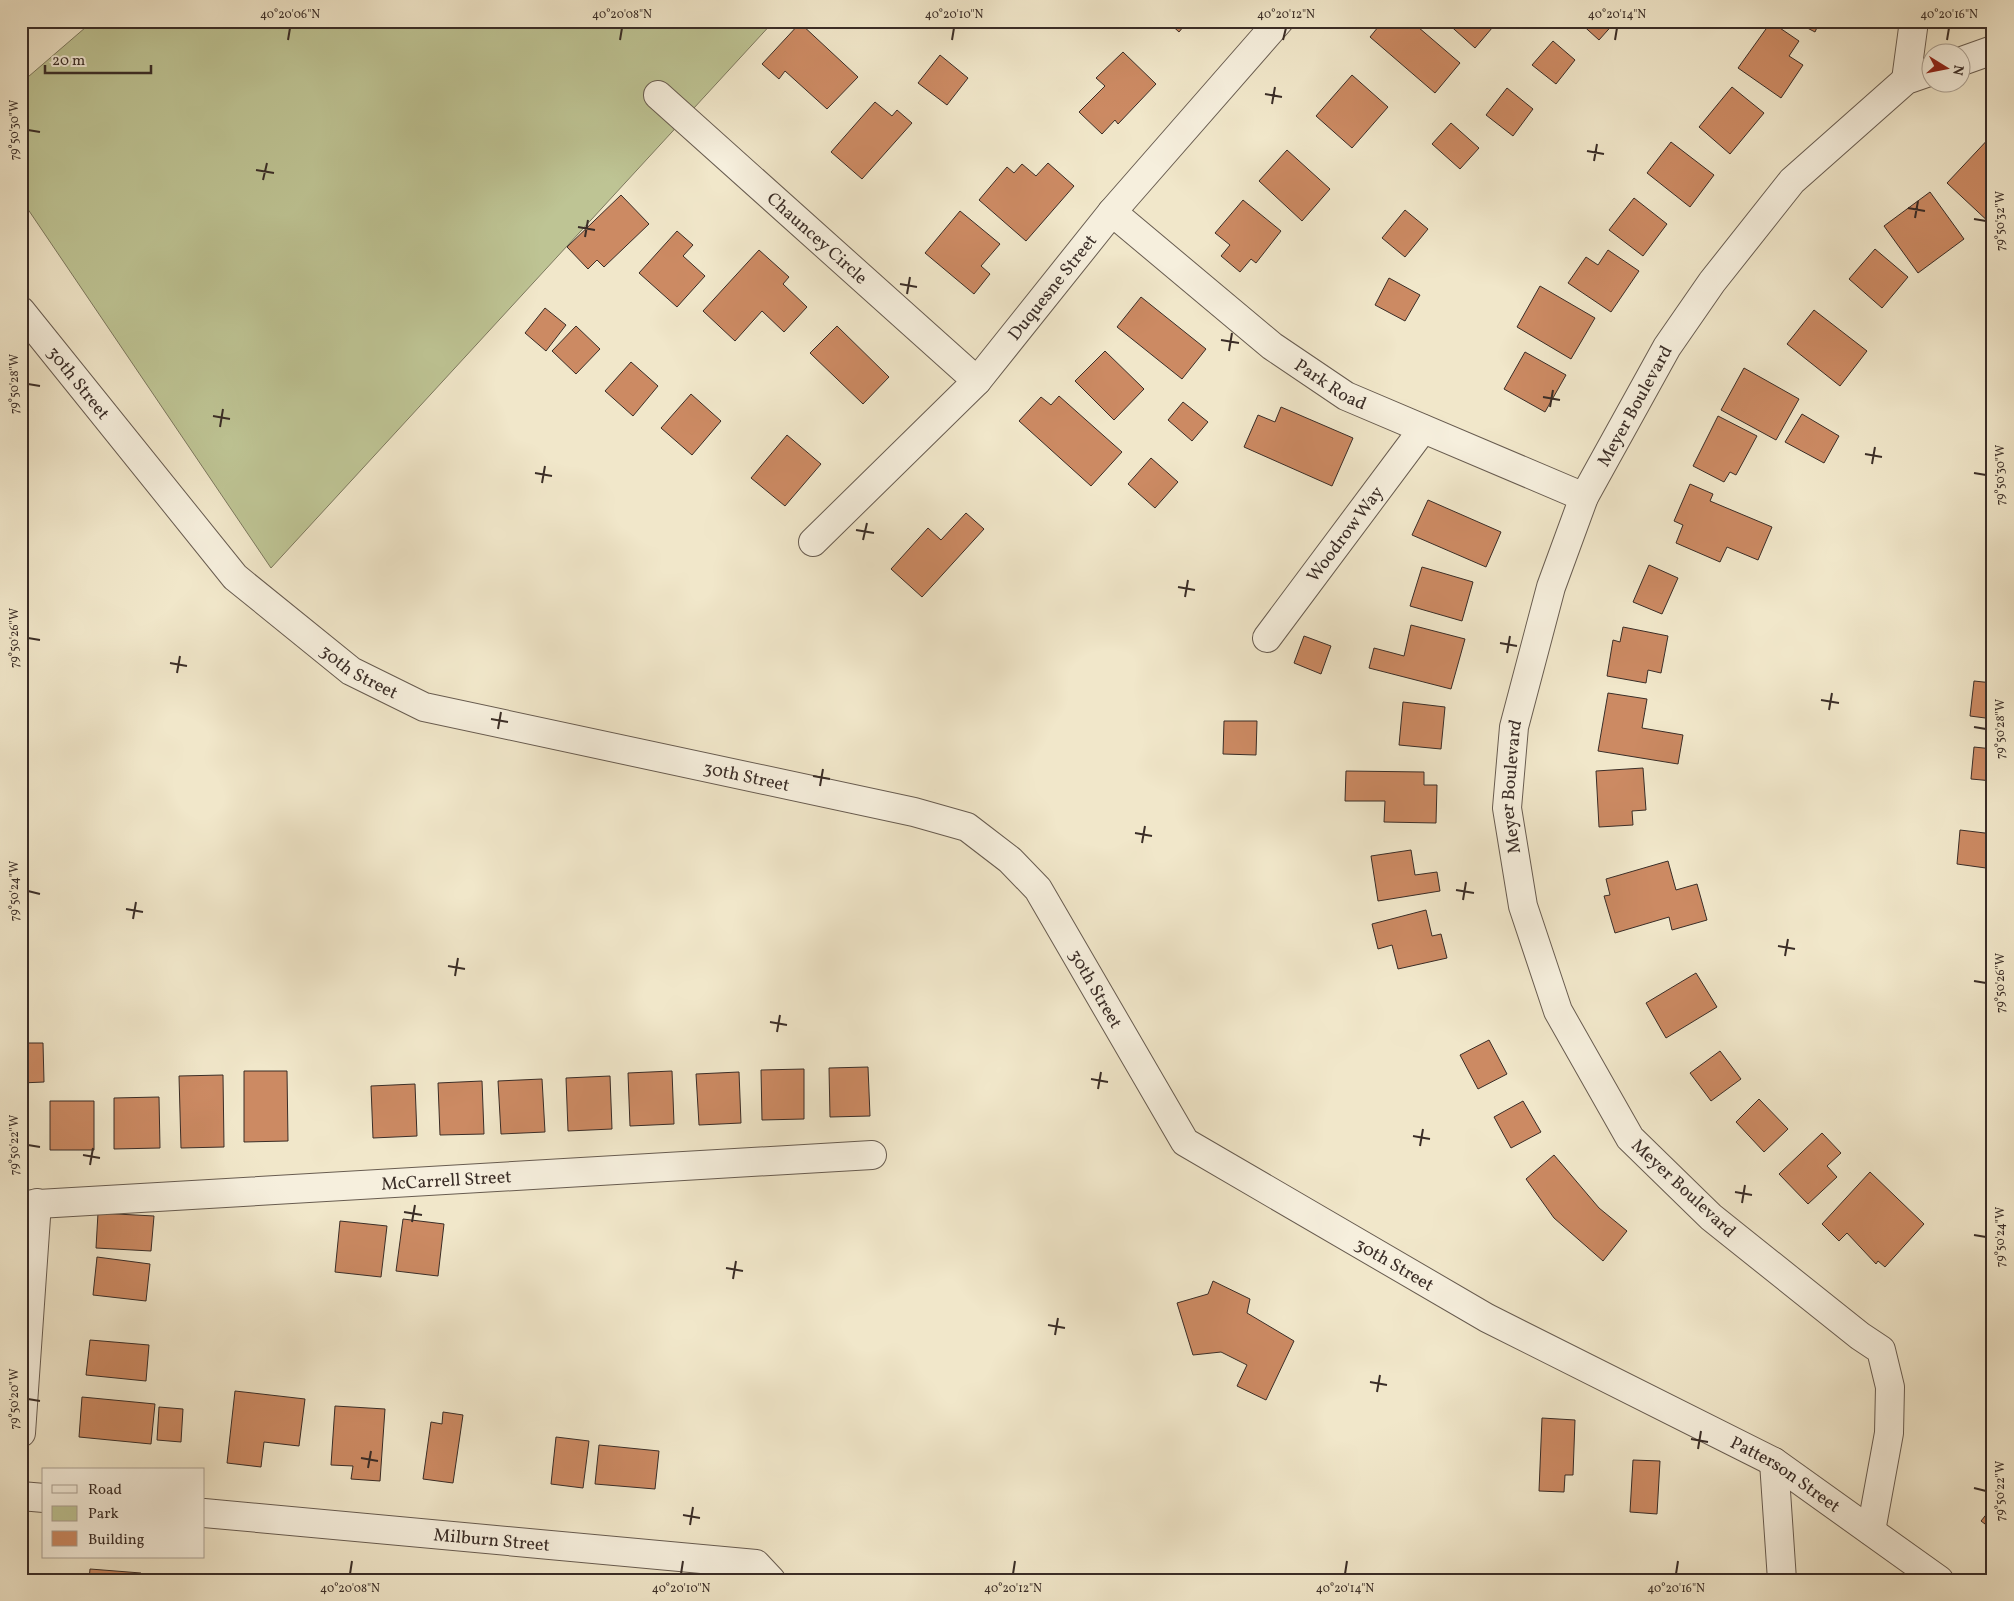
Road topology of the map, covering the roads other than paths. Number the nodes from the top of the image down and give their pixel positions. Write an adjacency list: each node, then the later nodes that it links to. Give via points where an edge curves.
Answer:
1 (1279, 21): 7 (street, Duquesne Street)
2 (1914, 21): 5 (street)
3 (1993, 50): 4 (street)
4 (1972, 57)
5 (1919, 76): 11 (street, Meyer Boulevard, via 1792,181 1712,282 1666,347)
6 (658, 95): 9 (street, Chauncey Circle)
7 (1112, 212): 9 (street, Duquesne Street); 10 (street, Park Road, via 1272,346 1346,396)
8 (21, 311): 16 (street, 30th Street, via 235,577 351,672 424,707 914,812 967,827 1010,860 1038,889 1185,1142)
9 (977, 381): 12 (street, Duquesne Street)
10 (1423, 429): 11 (street, Park Road); 13 (street, Woodrow Way)
11 (1584, 497): 23 (street, Meyer Boulevard, via 1551,587 1514,727 1507,808 1523,906 1558,1011 1630,1138 1711,1217 1881,1350 1890,1387 1889,1433)
12 (813, 542)
13 (1267, 638)
14 (872, 1155): 15 (street, McCarrell Street)
15 (29, 1204): 17 (street)
16 (1488, 1318): 19 (street, Patterson Street)
17 (22, 1406): 18 (street)
18 (21, 1433)
19 (1774, 1462): 23 (street, Patterson Street); 25 (street)
20 (21, 1496): 21 (street)
21 (42, 1498)
22 (205, 1512): 24 (street, Milburn Street, via 756,1564)
23 (1872, 1531): 26 (street, Patterson Street)
24 (771, 1580)
25 (1782, 1580)
26 (1939, 1580)

